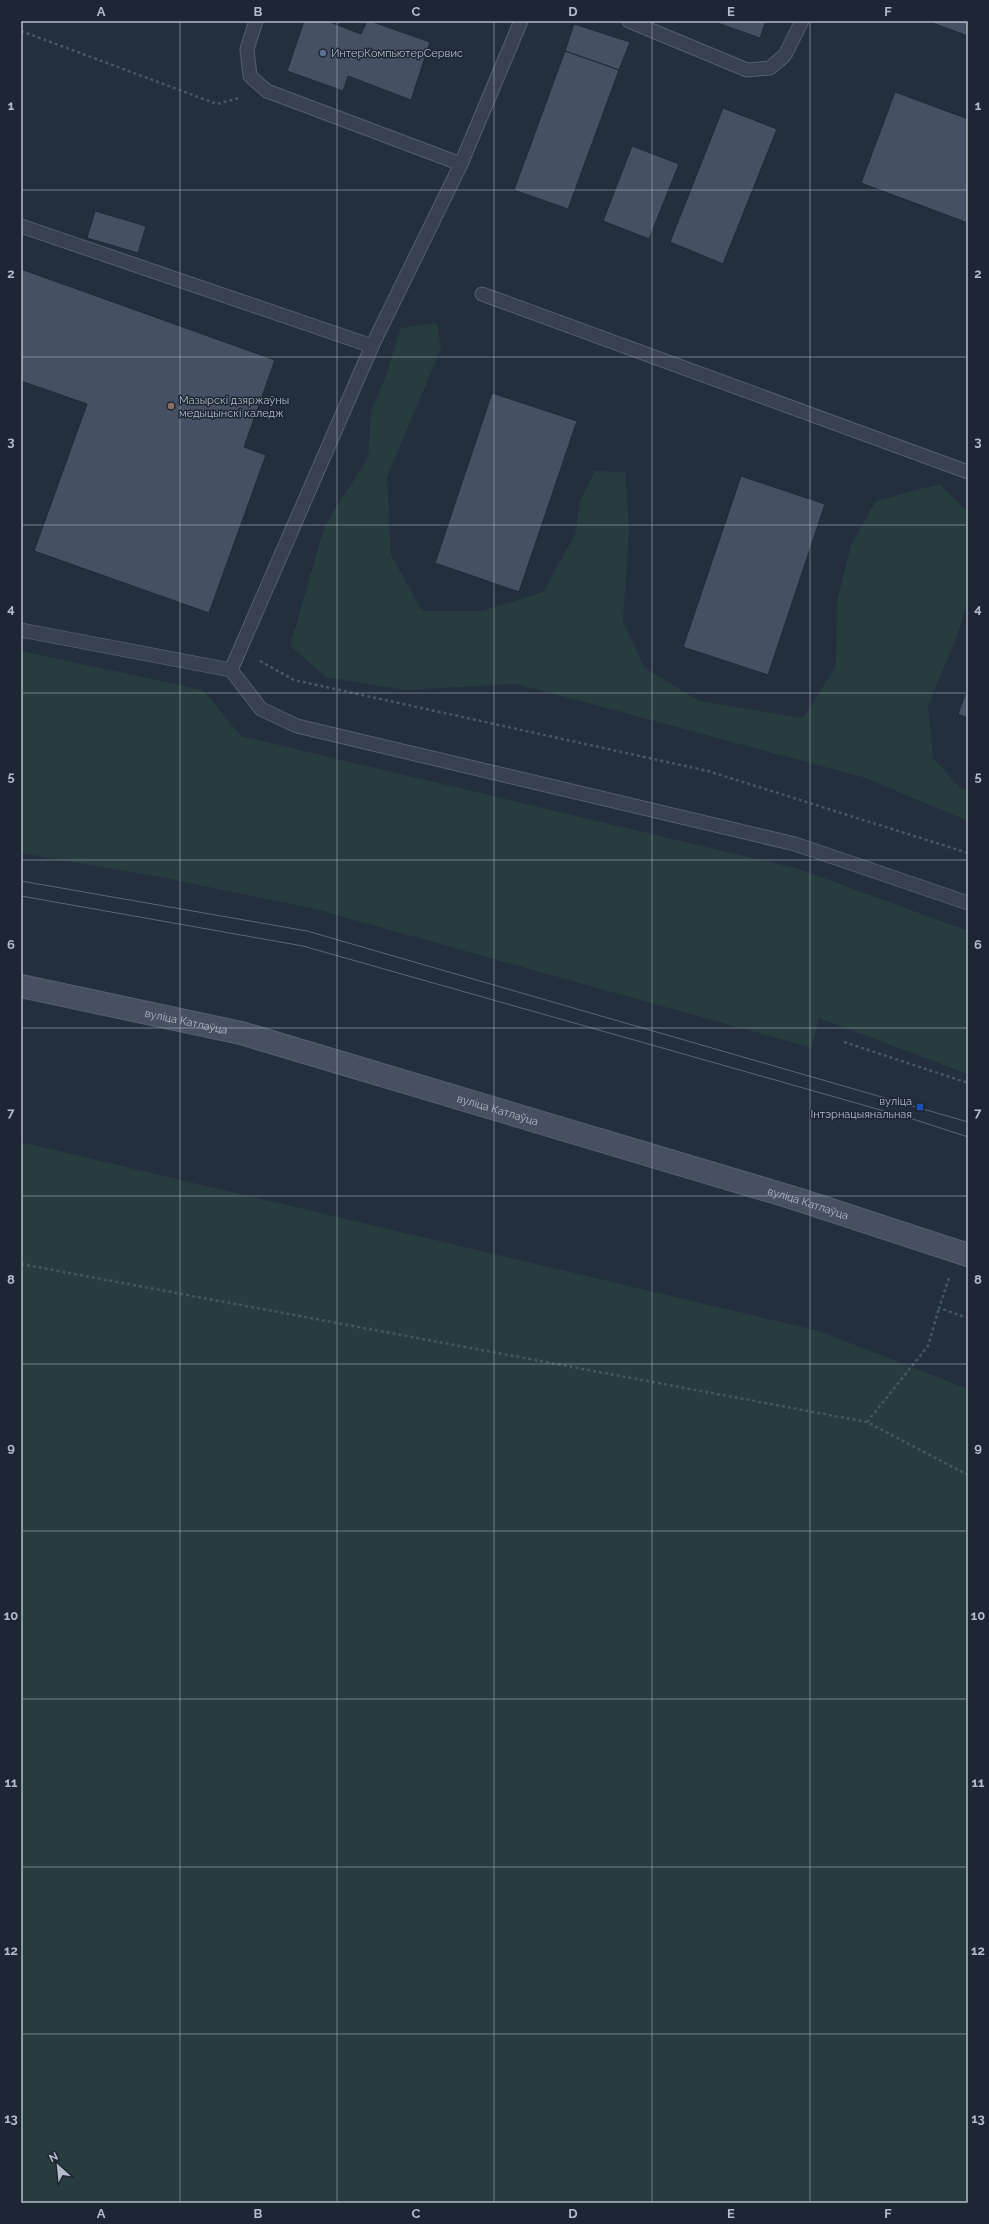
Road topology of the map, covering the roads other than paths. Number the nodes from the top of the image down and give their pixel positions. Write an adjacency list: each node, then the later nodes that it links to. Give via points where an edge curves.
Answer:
1 (256, 21): 5 (lane, via 247,49 250,76 267,92)
2 (521, 21): 5 (lane)
3 (629, 21): 4 (lane, via 746,70 770,68 785,55)
4 (802, 21)
5 (461, 164): 8 (lane)
6 (21, 226): 8 (lane)
7 (482, 294): 9 (lane)
8 (372, 346): 11 (lane)
9 (968, 472)
10 (21, 630): 11 (lane)
11 (231, 670): 12 (lane, via 261,709 297,726 795,844)
12 (968, 903)
13 (21, 986): 14 (main road, вуліца Катлаўца, via 241,1033 797,1199)
14 (968, 1255)

